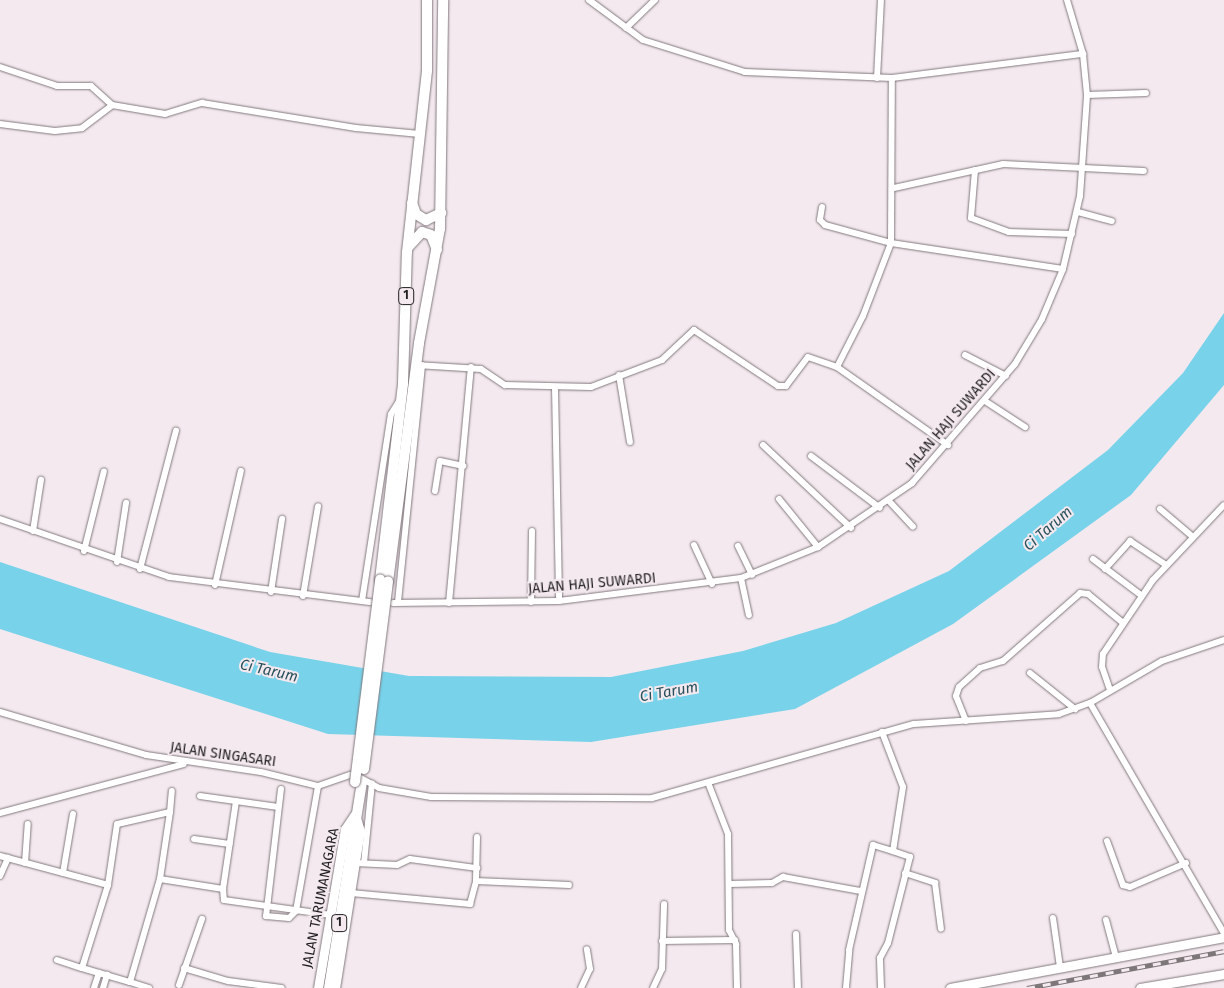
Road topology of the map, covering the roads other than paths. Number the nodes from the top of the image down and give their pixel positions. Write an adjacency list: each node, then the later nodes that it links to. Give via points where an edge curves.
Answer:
1 (427, 0): 16 (main road, 1)
2 (443, 0): 24 (main road, 1)
3 (589, 0): 7 (street)
4 (655, 0): 7 (street)
5 (881, 0): 10 (street)
6 (1069, 0): 8 (street, JALAN HAJI SUWARDI)
7 (626, 28): 10 (street, via 642,40 733,70)
8 (1083, 54): 11 (street); 13 (street, JALAN HAJI SUWARDI)
9 (0, 66): 14 (street, via 56,86 91,86)
10 (877, 78): 11 (street)
11 (892, 78): 20 (street)
12 (1146, 93): 13 (street)
13 (1087, 95): 17 (street, JALAN HAJI SUWARDI)
14 (112, 105): 15 (street, via 82,128 55,130); 16 (street, via 169,114 202,103 356,128)
15 (0, 124)
16 (420, 134): 21 (main road, 1)
17 (1082, 168): 18 (street, via 1003,164); 19 (street); 23 (street, JALAN HAJI SUWARDI)
18 (975, 170): 20 (street); 26 (street, via 971,218 1009,232)
19 (1144, 171)
20 (894, 188): 27 (street)
21 (412, 203): 24 (main road, via 416,214 426,220); 29 (main road, 1)
22 (822, 207): 27 (street, via 820,220 825,225)
23 (1078, 212): 25 (street); 26 (street, JALAN HAJI SUWARDI)
24 (441, 213): 28 (main road, 1)
25 (1112, 221)
26 (1072, 234): 30 (street, JALAN HAJI SUWARDI)
27 (891, 243): 30 (street); 34 (street, via 863,316)
28 (438, 251): 29 (main road, via 430,235 422,232); 32 (main road, 1)
29 (407, 252): 38 (main road, 1)
30 (1063, 269): 36 (street, JALAN HAJI SUWARDI, via 1042,319)
31 (965, 355): 36 (street)
32 (419, 365): 33 (street); 76 (main road, 1); 86 (street, JALAN HAJI SUWARDI, via 395,602)
33 (471, 367): 37 (street, via 484,370 501,384); 46 (street)
34 (837, 367): 35 (street, via 808,357 782,387 694,330 662,360); 44 (street)
35 (619, 376): 37 (street, via 591,387); 42 (street)
36 (1006, 376): 39 (street, JALAN HAJI SUWARDI)
37 (555, 387): 83 (street)
38 (402, 396): 76 (main road, 1); 82 (street, via 391,414)
39 (985, 401): 40 (street); 44 (street, JALAN HAJI SUWARDI)
40 (1025, 427)
41 (176, 431): 72 (street)
42 (630, 442)
43 (763, 445): 61 (street)
44 (948, 445): 52 (street, JALAN HAJI SUWARDI)
45 (811, 456): 56 (street)
46 (463, 466): 50 (street, via 440,461); 86 (street)
47 (104, 471): 68 (street)
48 (241, 471): 78 (street)
49 (41, 480): 62 (street)
50 (435, 491)
51 (779, 499): 67 (street)
52 (889, 501): 56 (street, JALAN HAJI SUWARDI); 60 (street)
53 (126, 503): 70 (street)
54 (1224, 505): 64 (street)
55 (318, 506): 81 (street)
56 (880, 508): 61 (street, JALAN HAJI SUWARDI)
57 (1160, 510): 64 (street)
58 (0, 519): 62 (street)
59 (282, 519): 79 (street)
60 (913, 526)
61 (851, 528): 67 (street, JALAN HAJI SUWARDI)
62 (33, 531): 68 (street)
63 (532, 531): 85 (street)
64 (1193, 537): 71 (street)
65 (694, 545): 77 (street)
66 (738, 546): 74 (street)
67 (818, 546): 74 (street, JALAN HAJI SUWARDI)
68 (84, 552): 70 (street)
69 (1092, 559): 73 (street)
70 (117, 562): 72 (street)
71 (1166, 565): 73 (street, via 1130,541); 80 (street)
72 (140, 569): 78 (street)
73 (1105, 569): 80 (street)
74 (752, 575): 75 (street, JALAN HAJI SUWARDI)
75 (741, 578): 77 (street, JALAN HAJI SUWARDI); 87 (street)
76 (384, 581): 98 (main road, 1, bridge)
77 (712, 584): 83 (street, JALAN HAJI SUWARDI)
78 (215, 585): 79 (street)
79 (271, 592): 81 (street)
80 (1141, 595): 88 (street)
81 (304, 596): 82 (street)
82 (362, 601): 84 (street)
83 (559, 601): 85 (street, JALAN HAJI SUWARDI)
84 (370, 602)
85 (531, 602): 86 (street, JALAN HAJI SUWARDI)
86 (449, 603)
87 (749, 615)
88 (1122, 623): 91 (street, via 1102,659); 95 (street, via 1088,594 1080,593 1004,662 980,668 959,687 956,696)
89 (1224, 640): 91 (street, via 1162,661)
90 (1030, 673): 93 (street)
91 (1110, 690): 92 (street)
92 (1090, 703): 93 (street); 120 (street)
93 (1075, 708): 95 (street, via 1036,718)
94 (0, 712): 97 (street, JALAN SINGASARI)
95 (966, 721): 96 (street)
96 (882, 732): 99 (street); 115 (street, via 903,787)
97 (185, 764): 100 (street, JALAN SINGASARI, via 261,772); 107 (street)
98 (362, 784): 99 (street, via 465,799 652,798); 100 (street, via 347,774); 109 (main road, JALAN TARUMANAGARA / 1); 118 (street)
99 (709, 785): 127 (street, via 728,834)
100 (318, 786): 135 (street)
101 (281, 789): 105 (street)
102 (172, 791): 106 (street)
103 (200, 796): 104 (street)
104 (236, 801): 105 (street); 114 (street)
105 (278, 806): 134 (street)
106 (170, 812): 125 (street); 128 (street, via 117,824)
107 (0, 813)
108 (73, 814): 122 (street)
109 (355, 814): 118 (main road, JALAN TARUMANAGARA / 1); 136 (main road, JALAN TARUMANAGARA, via 345,829)
110 (28, 824): 119 (street)
111 (478, 837): 121 (street)
112 (194, 839): 114 (street)
113 (1107, 841): 120 (street, via 1123,885 1130,887)
114 (230, 844): 130 (street)
115 (893, 851): 123 (street, via 910,857); 131 (street, via 873,845)
116 (0, 856): 117 (street)
117 (8, 858): 119 (street); 124 (street)
118 (356, 861): 121 (street, via 397,865 410,859); 132 (main road, JALAN TARUMANAGARA); 163 (main road, 1)
119 (25, 863): 122 (street)
120 (1186, 863): 141 (street)
121 (476, 868): 126 (street)
122 (63, 873): 128 (street)
123 (905, 873): 140 (street, via 935,883); 170 (street, via 888,944 880,958)
124 (0, 876)
125 (160, 879): 130 (street); 155 (street)
126 (476, 881): 129 (street); 132 (street, via 470,904)
127 (730, 884): 131 (street, via 772,883 783,877); 144 (street, via 728,930)
128 (108, 885): 150 (street)
129 (569, 885)
130 (223, 889): 134 (street, via 224,900)
131 (861, 891): 169 (street, via 849,950)
132 (351, 893): 164 (main road, JALAN TARUMANAGARA)
133 (664, 904): 145 (street)
134 (266, 906): 135 (street, via 266,916 289,918)
135 (296, 911): 136 (street)
136 (330, 915): 162 (main road, JALAN TARUMANAGARA)
137 (1052, 918): 149 (street)
138 (202, 919): 151 (street)
139 (1106, 920): 147 (street)
140 (941, 929)
141 (1224, 933)
142 (796, 934): 168 (street)
143 (1224, 938): 147 (main road)
144 (735, 940): 145 (street); 167 (street)
145 (662, 941): 166 (street, via 662,969)
146 (587, 949): 165 (street, via 590,969)
147 (1116, 957): 149 (main road)
148 (57, 960): 150 (street)
149 (1060, 966): 171 (main road)
150 (82, 968): 152 (street)
151 (184, 968): 156 (street); 157 (street)
152 (99, 973): 154 (street); 158 (street)
153 (1224, 974): 172 (main road)
154 (107, 975): 155 (street); 159 (street)
155 (130, 982): 160 (street)
156 (179, 985)
157 (260, 987): 161 (street)
158 (94, 988)
159 (103, 988)
160 (149, 988)
161 (282, 988)
162 (318, 988)
163 (329, 988)
164 (335, 988)
165 (581, 988)
166 (653, 988)
167 (737, 988)
168 (798, 988)
169 (846, 988)
170 (880, 988)
171 (950, 988)
172 (1140, 988)

